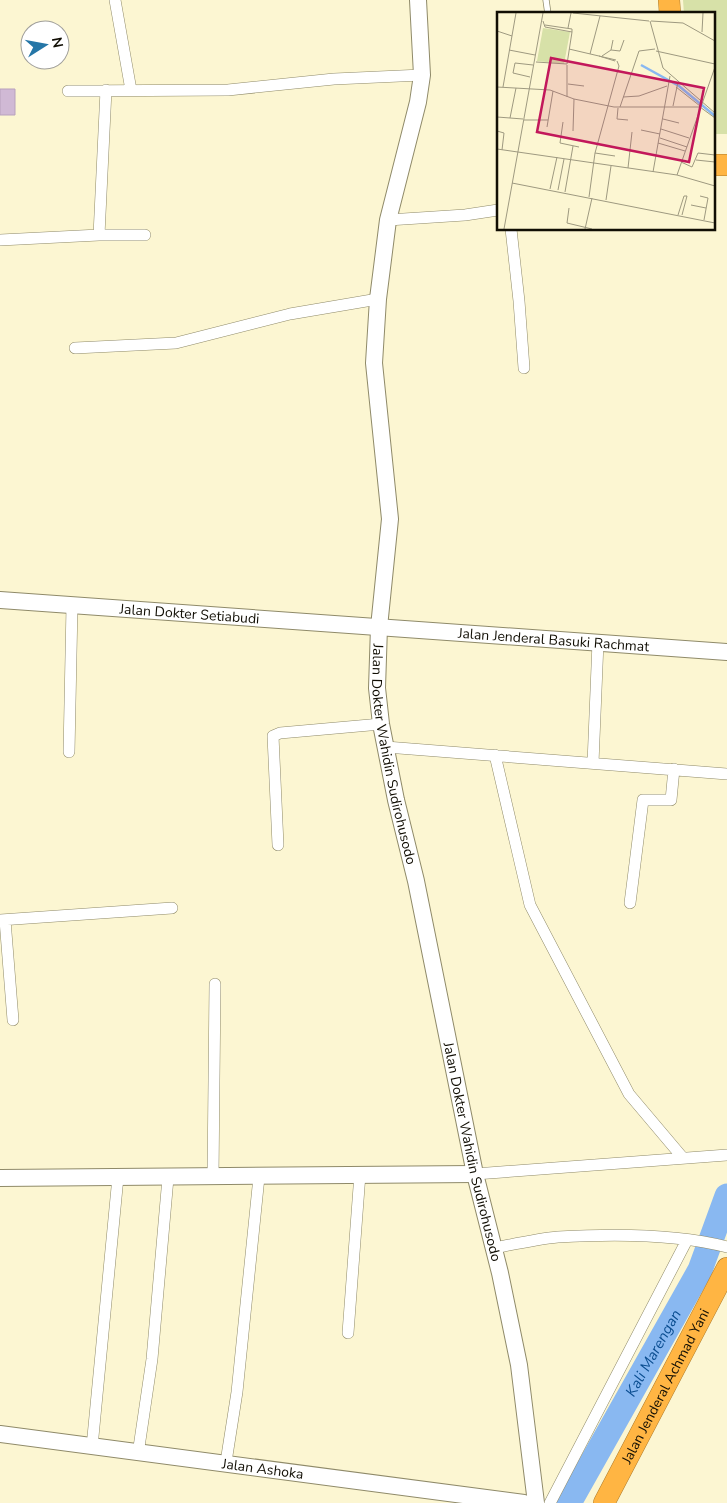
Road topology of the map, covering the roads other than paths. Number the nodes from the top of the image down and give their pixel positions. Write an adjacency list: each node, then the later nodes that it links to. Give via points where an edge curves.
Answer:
1 (114, 0): 5 (street)
2 (418, 0): 3 (street, Jalan Dokter Wahidin Sudirohusodo)
3 (422, 75): 5 (street, via 334,79 228,90); 10 (street, Jalan Dokter Wahidin Sudirohusodo)
4 (106, 90): 5 (street); 6 (street); 12 (street)
5 (131, 90)
6 (68, 91)
7 (727, 165): 8 (highway)
8 (714, 166)
9 (497, 210): 10 (street)
10 (388, 220): 15 (street, Jalan Dokter Wahidin Sudirohusodo)
11 (511, 230): 17 (street)
12 (100, 234): 13 (street); 14 (street)
13 (145, 235)
14 (0, 240)
15 (378, 300): 16 (street, via 290,314 176,343); 20 (street, Jalan Dokter Wahidin Sudirohusodo, via 374,363 390,518)
16 (75, 348)
17 (524, 368)
18 (0, 600): 19 (street, Jalan Dokter Setiabudi)
19 (72, 606): 20 (street, Jalan Dokter Setiabudi); 25 (street)
20 (379, 627): 21 (street, Jalan Jenderal Basuki Rachmat); 23 (street, Jalan Dokter Wahidin Sudirohusodo, via 377,678)
21 (598, 642): 22 (street, Jalan Jenderal Basuki Rachmat); 27 (street)
22 (727, 652)
23 (381, 724): 24 (street, Jalan Dokter Wahidin Sudirohusodo); 30 (street, via 273,736)
24 (386, 747): 26 (street); 39 (street, Jalan Dokter Wahidin Sudirohusodo)
25 (69, 752)
26 (495, 755): 27 (street); 37 (street, via 530,904 629,1094)
27 (593, 763): 28 (street)
28 (674, 769): 29 (street); 31 (street, via 671,800 644,800)
29 (727, 774)
30 (278, 845)
31 (630, 902)
32 (172, 908): 33 (street)
33 (2, 920): 35 (street)
34 (215, 984): 44 (street)
35 (13, 1020)
36 (727, 1155): 37 (street)
37 (683, 1158): 39 (street)
38 (360, 1174): 39 (street); 41 (street); 49 (street)
39 (475, 1174): 47 (street, Jalan Dokter Wahidin Sudirohusodo)
40 (118, 1177): 42 (street); 43 (street); 51 (street)
41 (259, 1177): 44 (street); 53 (street, via 237,1392)
42 (0, 1178)
43 (168, 1178): 44 (street); 52 (street, via 152,1359)
44 (213, 1178)
45 (688, 1240): 46 (street); 47 (street, via 557,1237); 56 (street)
46 (722, 1246)
47 (494, 1248): 55 (street, Jalan Dokter Wahidin Sudirohusodo, via 519,1365)
48 (727, 1268): 57 (highway, Jalan Jenderal Achmad Yani)
49 (348, 1333)
50 (0, 1434): 51 (street, Jalan Ashoka)
51 (92, 1447): 52 (street, Jalan Ashoka)
52 (138, 1454): 53 (street, Jalan Ashoka)
53 (226, 1462): 54 (street, Jalan Ashoka)
54 (524, 1503)
55 (536, 1503)
56 (550, 1503)
57 (604, 1503)

